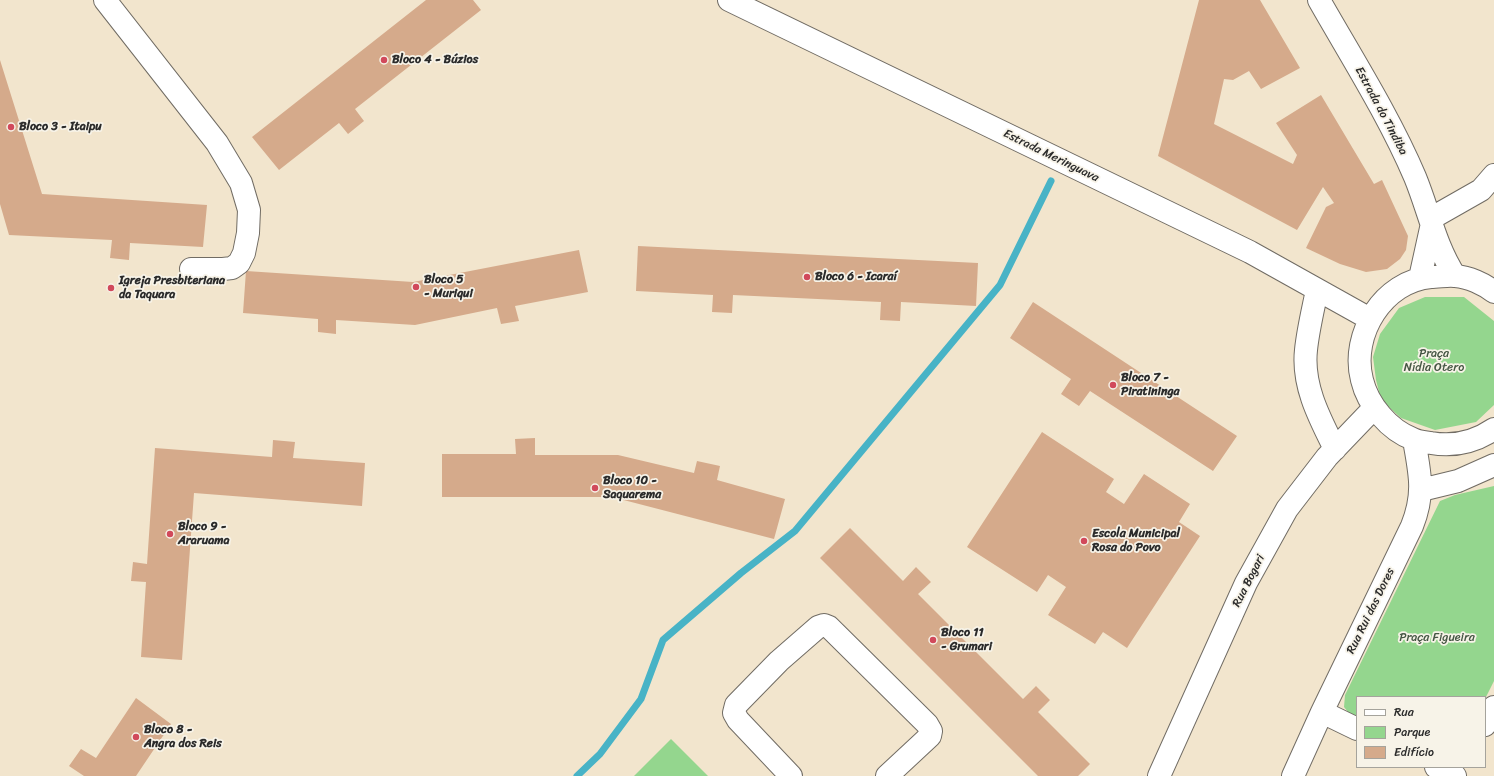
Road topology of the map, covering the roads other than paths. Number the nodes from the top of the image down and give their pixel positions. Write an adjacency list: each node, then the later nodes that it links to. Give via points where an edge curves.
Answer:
1 (105, 0): 6 (street, via 218,143 243,190 249,210 248,233 239,263 223,270)
2 (729, 0): 9 (street, Estrada Meringuava, via 1250,252)
3 (1319, 0): 5 (street, Estrada do Tindiba, via 1392,128 1415,177)
4 (1494, 175): 5 (street, via 1481,190)
5 (1431, 223): 7 (street, Estrada do Tindiba, via 1443,257); 8 (street)
6 (191, 269)
7 (1455, 276): 8 (street); 10 (street, via 1485,285)
8 (1420, 278): 11 (street, via 1400,287 1383,301)
9 (1317, 290): 11 (street, Estrada Meringuava); 15 (street, via 1306,352 1307,380 1314,407)
10 (1494, 292)
11 (1370, 319): 12 (street, via 1360,348 1361,372)
12 (1374, 408): 14 (street, via 1392,427); 15 (street, Rua Bogari)
13 (1494, 428): 14 (street, via 1480,438 1447,446)
14 (1414, 440): 17 (street, Rua Rui das Dores)
15 (1335, 449): 25 (street, Rua Bogari, via 1288,509 1246,583)
16 (1494, 465): 17 (street, via 1458,481)
17 (1421, 490): 19 (street, Rua Rui das Dores, via 1419,508 1412,526)
18 (1494, 707): 20 (street)
19 (1322, 712): 21 (street); 26 (street, Rua Rui das Dores)
20 (1486, 723)
21 (1356, 729)
22 (1438, 768): 27 (street)
23 (791, 776): 24 (street, via 734,713 736,706 780,661 818,627 824,625 829,627 927,724 930,730 930,736)
24 (887, 776)
25 (1159, 776)
26 (1294, 776)
27 (1455, 776)

